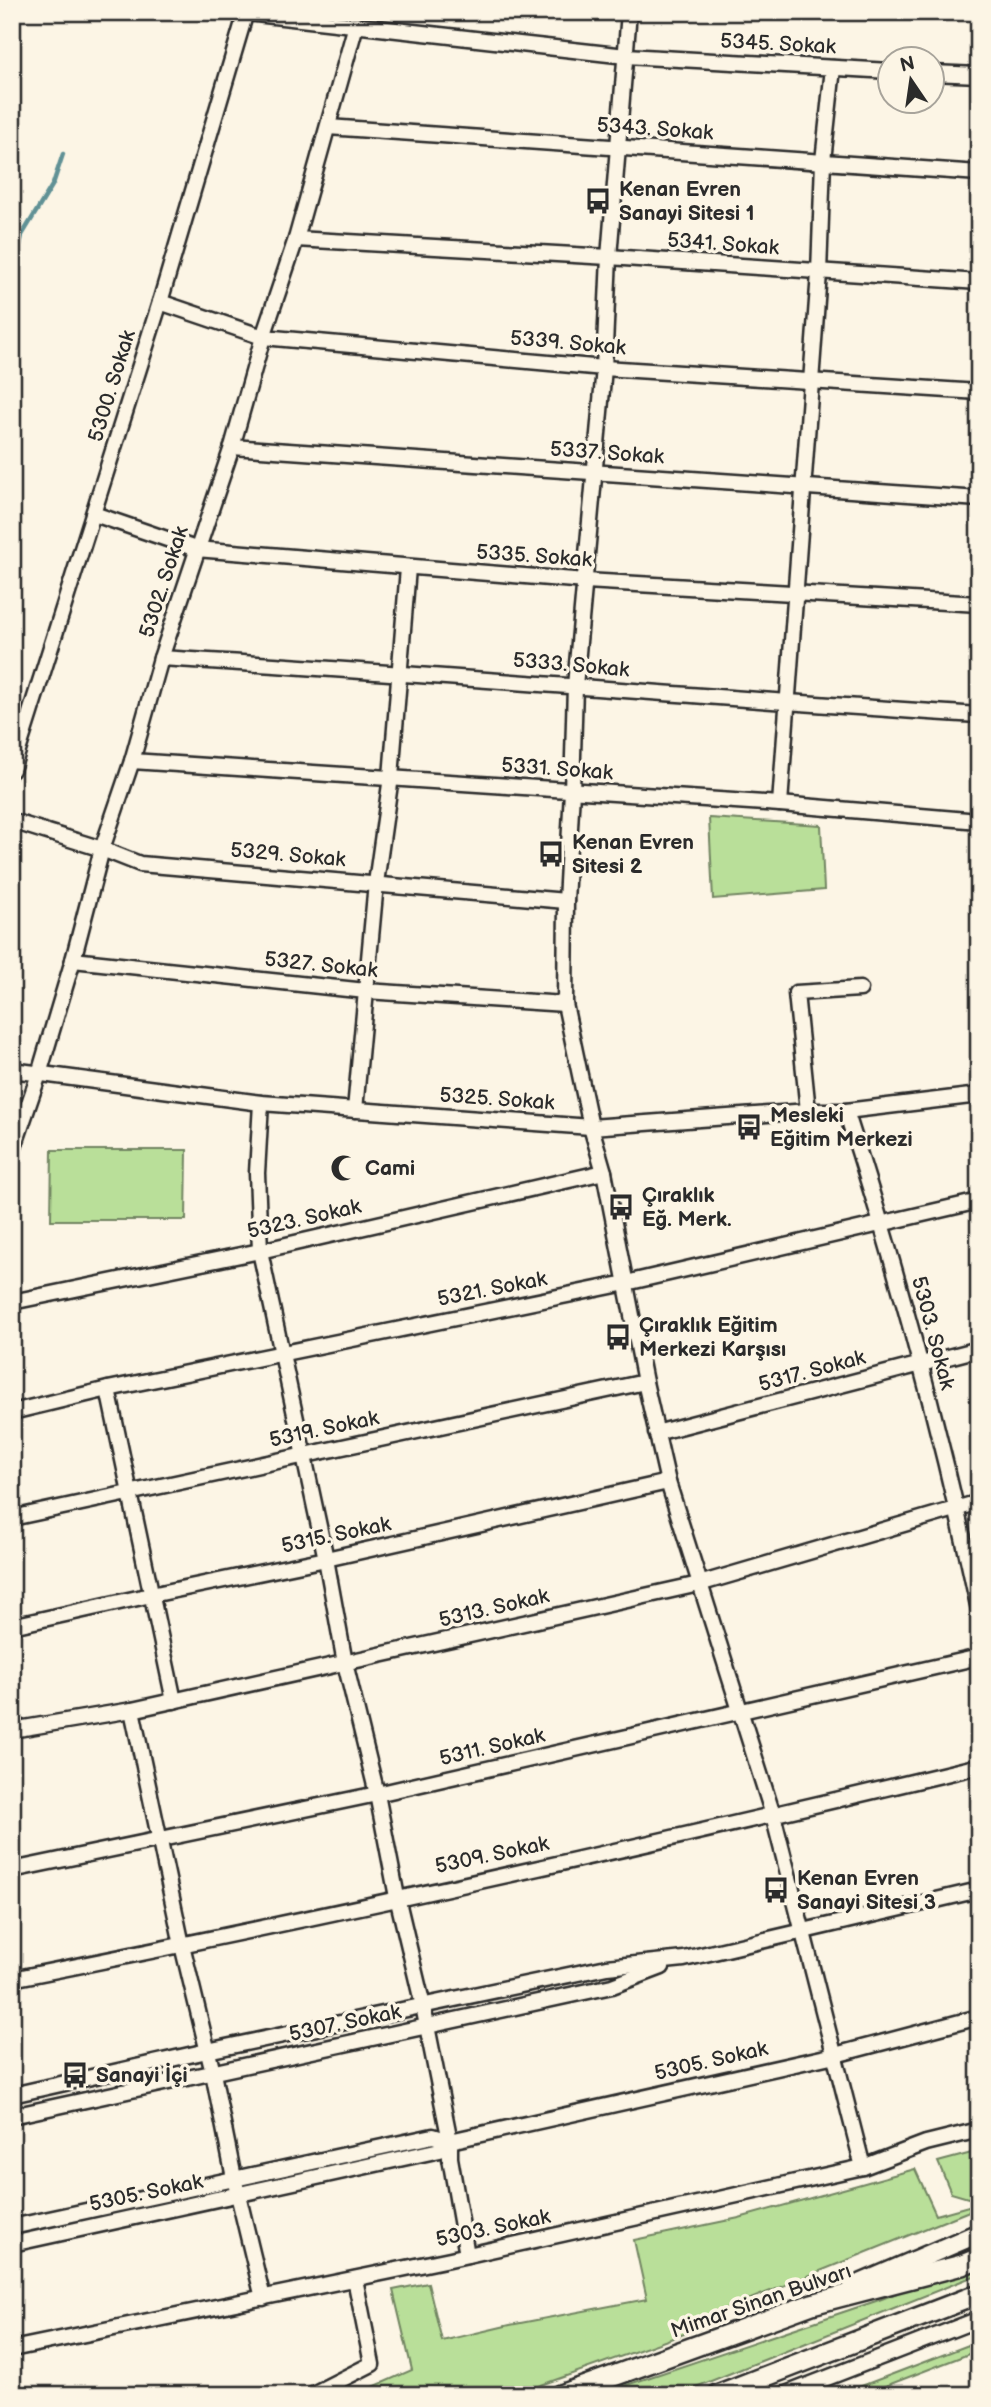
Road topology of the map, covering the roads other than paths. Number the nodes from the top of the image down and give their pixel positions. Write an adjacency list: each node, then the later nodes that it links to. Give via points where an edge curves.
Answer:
1 (629, 12): 4 (street)
2 (246, 13): 3 (street, 5345. Sokak); 17 (street, 5300. Sokak)
3 (356, 25): 4 (street, 5345. Sokak); 9 (street, 5302. Sokak)
4 (626, 56): 5 (street, 5345. Sokak); 10 (street)
5 (833, 68): 6 (street, 5345. Sokak); 11 (street)
6 (876, 70)
7 (946, 74): 8 (street)
8 (979, 75)
9 (328, 127): 10 (street, 5343. Sokak); 13 (street, 5302. Sokak)
10 (617, 148): 11 (street, 5343. Sokak); 14 (street)
11 (823, 161): 12 (street, 5343. Sokak); 15 (street)
12 (979, 173)
13 (296, 239): 14 (street, 5341. Sokak); 18 (street, 5302. Sokak)
14 (609, 257): 15 (street, 5341. Sokak); 19 (street)
15 (819, 273): 16 (street, 5341. Sokak); 20 (street)
16 (979, 282)
17 (160, 302): 18 (street, 5339. Sokak); 26 (street, 5300. Sokak)
18 (263, 337): 19 (street, 5339. Sokak); 22 (street, 5302. Sokak)
19 (604, 368): 20 (street, 5339. Sokak); 23 (street)
20 (811, 381): 21 (street, 5339. Sokak); 24 (street)
21 (979, 392)
22 (232, 447): 23 (street, 5337. Sokak); 27 (street, 5302. Sokak)
23 (595, 473): 24 (street, 5337. Sokak); 29 (street)
24 (804, 488): 25 (street, 5337. Sokak); 30 (street)
25 (979, 499)
26 (93, 514): 27 (street, 5335. Sokak); 38 (street, 5300. Sokak)
27 (197, 549): 28 (street, 5335. Sokak); 32 (street, 5302. Sokak)
28 (408, 568): 29 (street, 5335. Sokak); 33 (street)
29 (586, 581): 30 (street, 5335. Sokak); 34 (street)
30 (797, 594): 31 (street, 5335. Sokak); 35 (street)
31 (979, 604)
32 (161, 658): 33 (street, 5333. Sokak); 37 (street, 5302. Sokak)
33 (401, 672): 34 (street, 5333. Sokak); 39 (street)
34 (575, 686): 35 (street, 5333. Sokak); 40 (street)
35 (786, 703): 36 (street, 5333. Sokak); 41 (street)
36 (979, 715)
37 (132, 761): 39 (street, 5331. Sokak); 44 (street, 5302. Sokak)
38 (12, 770)
39 (391, 777): 40 (street, 5331. Sokak); 45 (street)
40 (572, 791): 41 (street, 5331. Sokak); 46 (street)
41 (780, 804): 43 (street, 5331. Sokak)
42 (12, 821): 44 (street, 5329. Sokak)
43 (979, 821)
44 (102, 849): 45 (street, 5329. Sokak, via 140,864); 47 (street, 5302. Sokak)
45 (376, 883): 46 (street, 5329. Sokak); 49 (street)
46 (566, 901): 50 (street)
47 (73, 960): 49 (street, 5327. Sokak); 52 (street, 5302. Sokak)
48 (860, 989): 56 (street, via 796,993)
49 (366, 991): 50 (street, 5327. Sokak); 55 (street)
50 (565, 1004): 58 (street)
51 (12, 1070): 52 (street, 5325. Sokak)
52 (39, 1074): 54 (street, 5325. Sokak); 59 (street, 5302. Sokak)
53 (979, 1095): 57 (street, 5325. Sokak)
54 (261, 1103): 55 (street, 5325. Sokak); 63 (street, via 257,1173)
55 (355, 1110): 58 (street, 5325. Sokak)
56 (808, 1111): 57 (street, 5325. Sokak); 58 (street, 5325. Sokak)
57 (846, 1111): 62 (street, 5303. Sokak)
58 (591, 1127): 60 (street)
59 (12, 1153)
60 (604, 1172): 63 (street, 5323. Sokak); 64 (street)
61 (979, 1201): 62 (street, 5321. Sokak)
62 (883, 1224): 64 (street, 5321. Sokak); 68 (street, 5303. Sokak)
63 (260, 1251): 65 (street, 5323. Sokak); 67 (street)
64 (626, 1283): 67 (street, 5321. Sokak); 69 (street)
65 (12, 1302)
66 (979, 1349): 68 (street, 5317. Sokak)
67 (282, 1353): 70 (street, 5321. Sokak); 73 (street)
68 (919, 1364): 72 (street, 5317. Sokak); 77 (street, 5303. Sokak)
69 (645, 1382): 72 (street); 73 (street, 5319. Sokak)
70 (108, 1389): 71 (street, 5321. Sokak); 75 (street)
71 (12, 1412)
72 (656, 1433): 74 (street)
73 (303, 1455): 75 (street, 5319. Sokak); 79 (street)
74 (668, 1482): 79 (street, 5315. Sokak); 80 (street)
75 (129, 1492): 78 (street, 5319. Sokak); 81 (street)
76 (979, 1502): 77 (street, 5313. Sokak)
77 (957, 1507): 80 (street, 5313. Sokak); 82 (street, 5303. Sokak)
78 (12, 1518)
79 (326, 1559): 81 (street, 5315. Sokak); 85 (street)
80 (699, 1584): 85 (street, 5313. Sokak); 88 (street)
81 (151, 1594): 83 (street, 5315. Sokak); 86 (street)
82 (979, 1610)
83 (12, 1626)
84 (979, 1657): 88 (street, 5311. Sokak)
85 (345, 1663): 86 (street, 5313. Sokak); 91 (street)
86 (174, 1701): 87 (street, 5313. Sokak)
87 (132, 1710): 89 (street, 5313. Sokak); 93 (street)
88 (740, 1712): 91 (street, 5311. Sokak); 92 (street)
89 (12, 1730)
90 (979, 1766): 92 (street, 5309. Sokak)
91 (377, 1794): 93 (street, 5311. Sokak); 96 (street)
92 (773, 1815): 96 (street, 5309. Sokak); 97 (street)
93 (160, 1840): 94 (street, 5311. Sokak); 98 (street)
94 (12, 1870)
95 (979, 1891): 97 (street, 5307. Sokak)
96 (397, 1898): 98 (street, 5309. Sokak); 101 (street)
97 (804, 1931): 99 (street, 5307. Sokak); 105 (street)
98 (182, 1945): 100 (street, 5309. Sokak); 104 (street)
99 (684, 1959): 101 (street, 5307. Sokak, via 607,1967); 103 (street, 5307. Sokak, via 612,1986)
100 (12, 1979)
101 (423, 2006): 103 (street); 104 (street, 5307. Sokak)
102 (979, 2017): 105 (street, 5305. Sokak)
103 (427, 2026): 106 (street, 5307. Sokak); 110 (street)
104 (207, 2051): 106 (street); 107 (street, 5307. Sokak)
105 (835, 2055): 110 (street, 5305. Sokak); 111 (street)
106 (213, 2073): 108 (street, 5307. Sokak); 112 (street)
107 (12, 2095)
108 (12, 2116)
109 (979, 2130): 111 (street, 5303. Sokak)
110 (450, 2141): 112 (street, 5305. Sokak, via 433,2136); 113 (street, 5305. Sokak, via 440,2150); 117 (street)
111 (863, 2166): 117 (street, 5303. Sokak)
112 (234, 2178): 113 (street); 114 (street, 5305. Sokak)
113 (238, 2195): 116 (street, 5305. Sokak); 121 (street)
114 (12, 2227)
115 (979, 2233): 122 (main road)
116 (12, 2244)
117 (467, 2255): 119 (street, 5303. Sokak)
118 (979, 2258): 122 (highway, Mimar Sinan Bulvarı)
119 (355, 2279): 121 (street, 5303. Sokak); 129 (street, via 372,2364)
120 (979, 2294): 126 (highway)
121 (263, 2298): 125 (street, 5303. Sokak)
122 (812, 2304): 130 (highway, Mimar Sinan Bulvarı)
123 (979, 2304): 126 (main road)
124 (979, 2319): 127 (street)
125 (12, 2349)
126 (803, 2362): 131 (highway)
127 (811, 2389): 128 (street)
128 (790, 2394)
129 (311, 2395)
130 (561, 2395)
131 (717, 2395)

